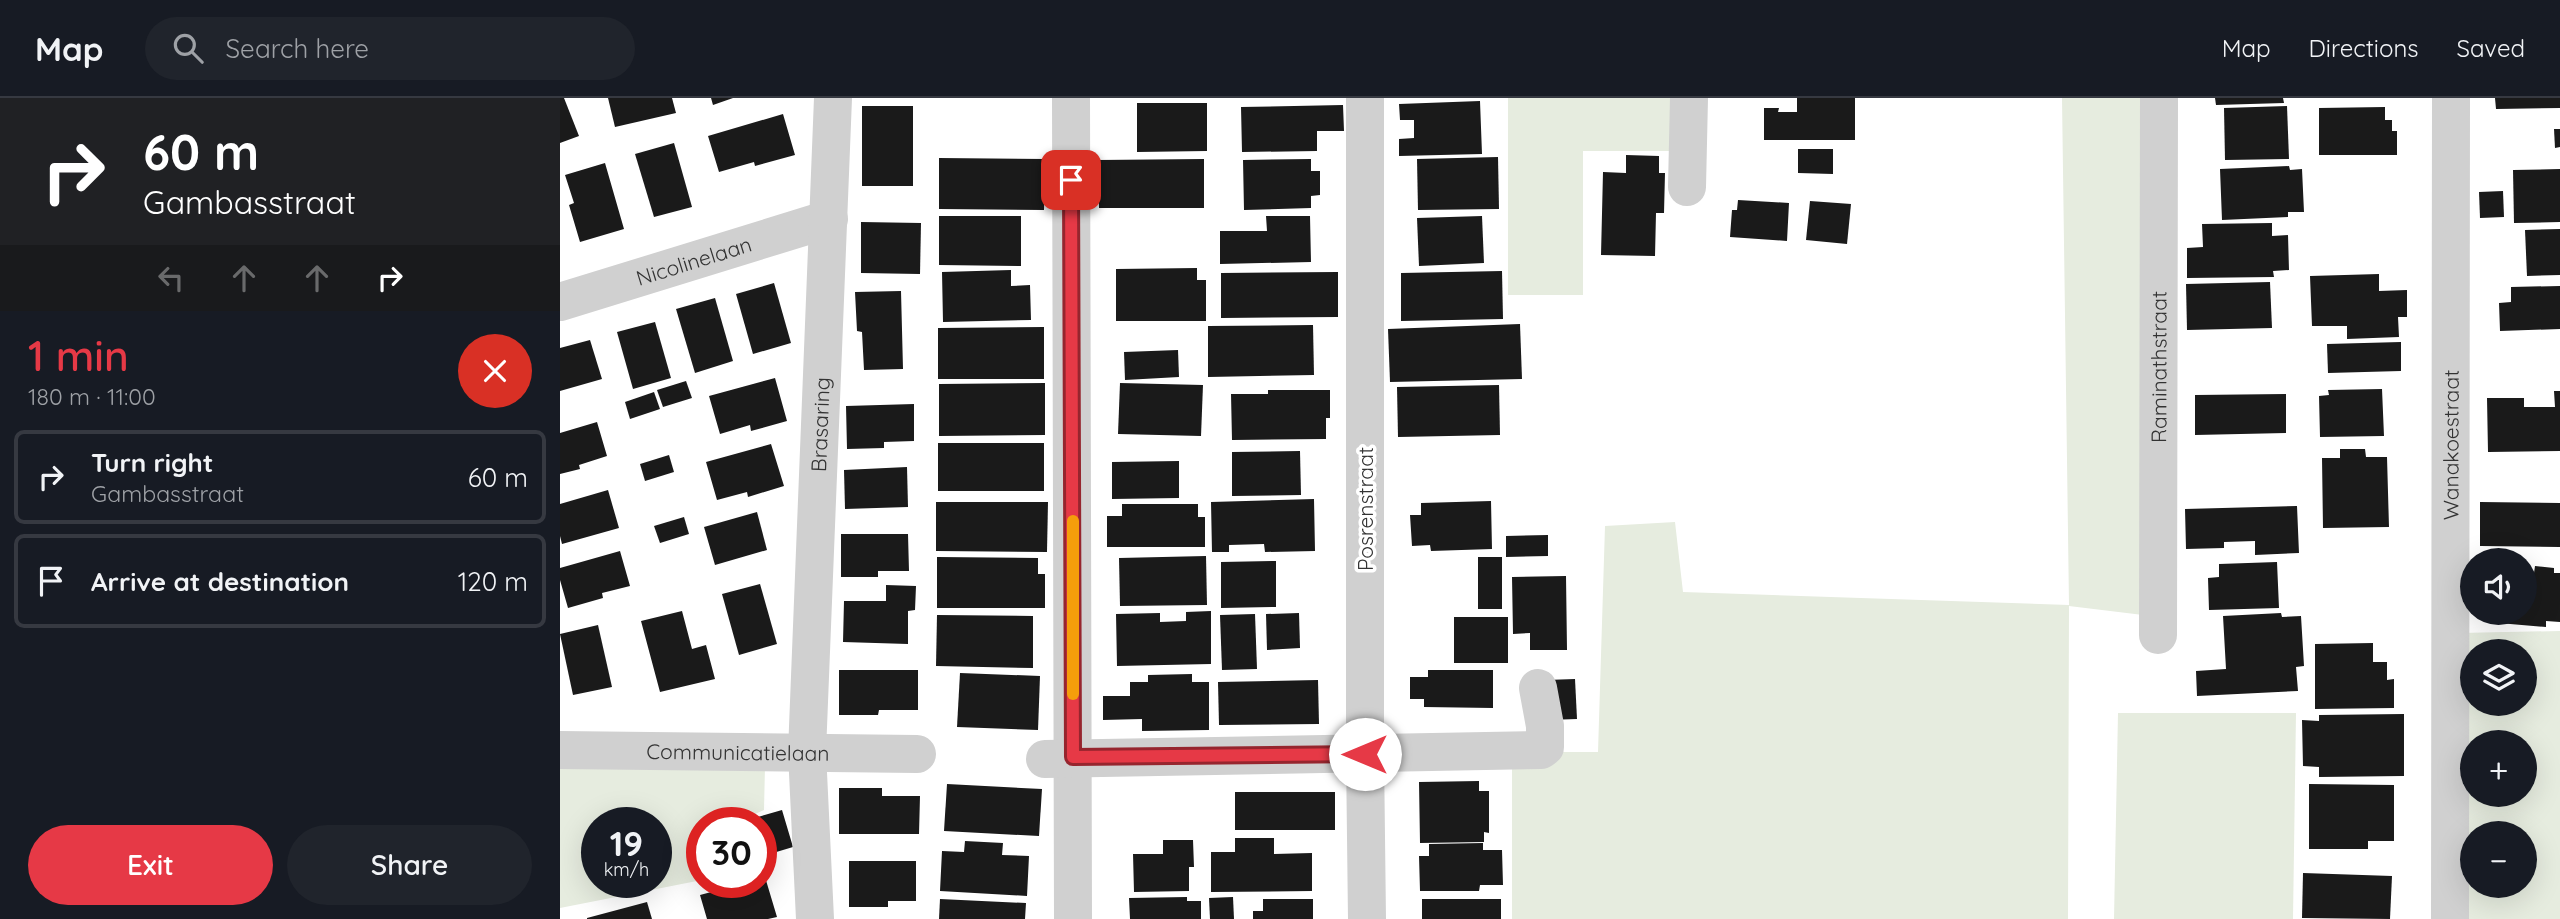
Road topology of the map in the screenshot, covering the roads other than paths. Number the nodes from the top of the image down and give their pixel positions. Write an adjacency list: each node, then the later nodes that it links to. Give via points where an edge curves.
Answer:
1 (832, 98): 8 (street, Brasaring)
2 (1071, 98): 16 (street)
3 (1366, 98): 15 (street, Posrenstraat)
4 (1689, 98): 7 (street)
5 (2159, 98): 10 (street, Raminathstraat)
6 (2451, 98): 20 (street, Wanakoestraat)
7 (1687, 187)
8 (829, 219): 9 (street, Nicolinelaan); 13 (street, Brasaring)
9 (560, 302)
10 (2158, 635)
11 (1538, 688): 15 (street, via 1545,726 1541,750)
12 (560, 750): 13 (street, Communicatielaan)
13 (807, 752): 14 (street, Communicatielaan); 17 (street, Brasaring)
14 (917, 754)
15 (1365, 754): 16 (street); 19 (street, Posrenstraat)
16 (1059, 758): 18 (street)
17 (815, 919)
18 (1073, 919)
19 (1367, 919)
20 (2450, 919)

